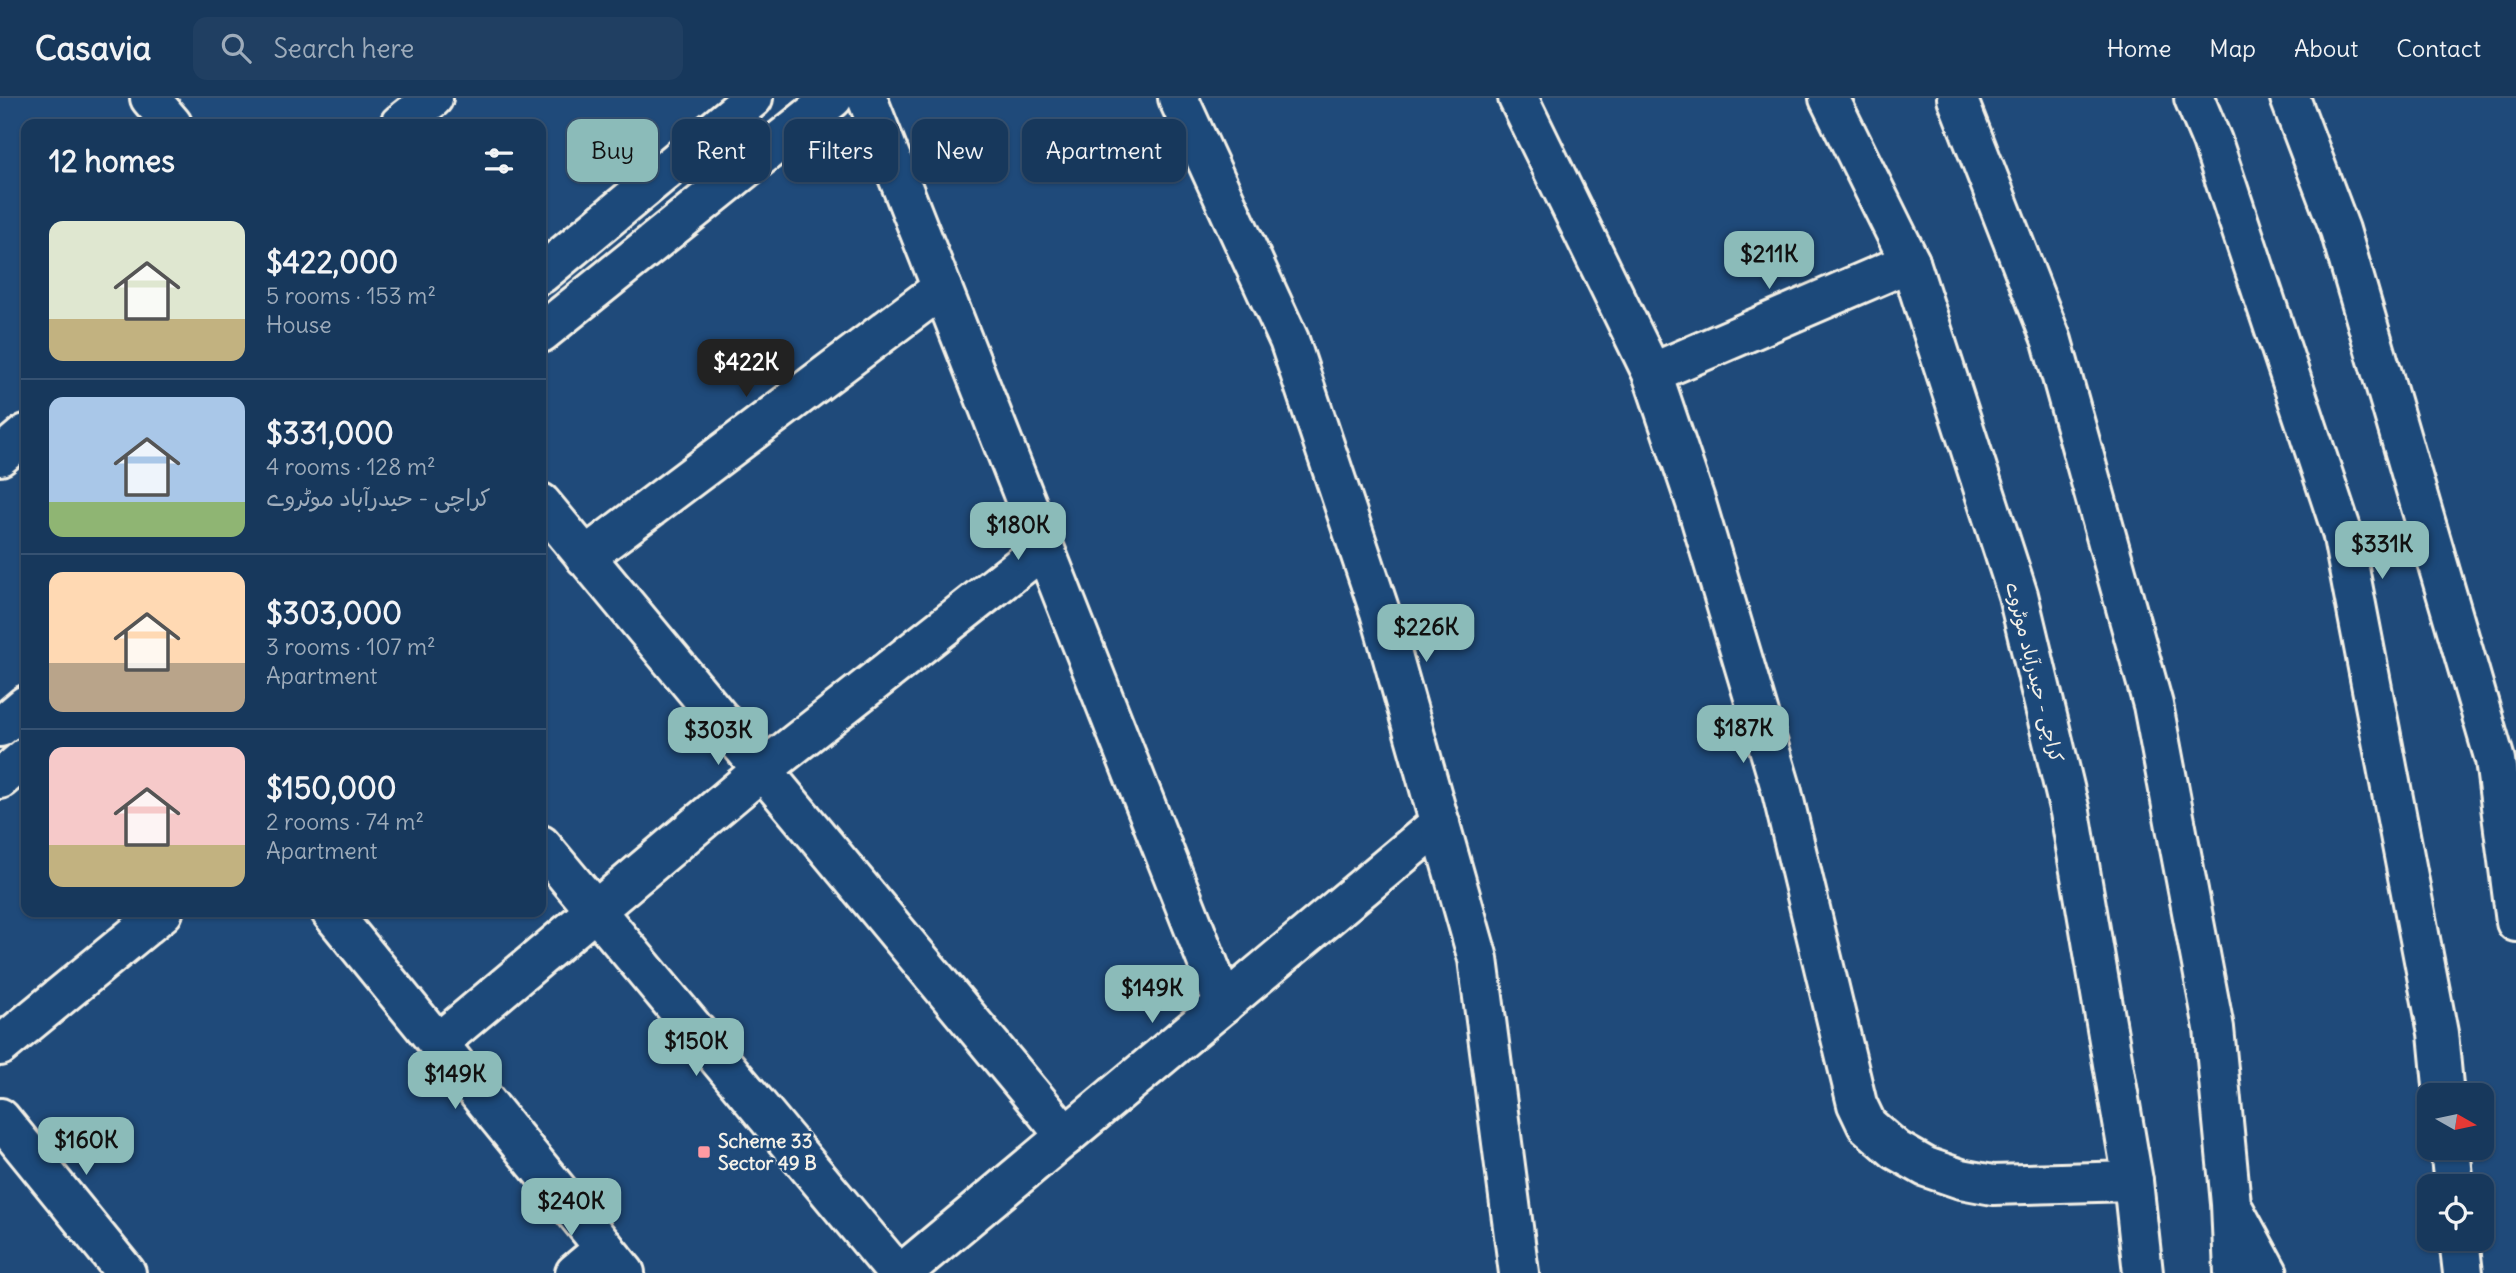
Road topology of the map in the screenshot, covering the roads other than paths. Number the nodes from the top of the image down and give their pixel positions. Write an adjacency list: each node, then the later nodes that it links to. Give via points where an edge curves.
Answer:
1 (150, 98): 12 (main road)
2 (433, 98): 13 (main road)
3 (753, 98): 15 (main road)
4 (834, 98): 17 (main road)
5 (867, 98): 16 (main road)
6 (1178, 98): 30 (main road, via 1289,340 1380,612)
7 (1518, 98): 18 (main road)
8 (1829, 98): 14 (main road, کراچی - حیدرآباد موٹروے)
9 (1957, 98): 43 (main road, via 2052,341 2153,705 2214,1028)
10 (2194, 98): 39 (main road, via 2342,532 2438,1033)
11 (2290, 98): 29 (main road, via 2340,230)
12 (168, 119)
13 (406, 119)
14 (1910, 262): 18 (main road); 42 (main road, کراچی - حیدرآباد موٹروے, via 2018,594 2070,812)
15 (546, 270)
16 (942, 288): 22 (main road); 23 (main road)
17 (546, 329)
18 (1652, 373): 42 (main road, via 1781,788 1857,1104 1867,1125 1896,1150 1961,1179 1993,1185)
19 (21, 438): 20 (main road)
20 (0, 456)
21 (546, 509): 23 (main road)
22 (1044, 548): 27 (main road); 36 (main road)
23 (585, 557): 27 (main road)
24 (21, 709): 25 (main road)
25 (0, 727)
26 (21, 761): 28 (main road)
27 (762, 770): 32 (main road); 41 (main road)
28 (0, 779)
29 (2509, 814): 35 (main road)
30 (1440, 823): 36 (main road); 49 (main road, via 1478,959)
31 (546, 851): 32 (main road)
32 (596, 911): 37 (main road); 48 (main road)
33 (157, 917): 38 (main road)
34 (335, 917): 37 (main road)
35 (2516, 922)
36 (1224, 1004): 41 (main road)
37 (438, 1043): 45 (main road)
38 (0, 1046)
39 (2443, 1083)
40 (0, 1118): 46 (main road)
41 (1066, 1136): 48 (main road)
42 (2133, 1181): 50 (main road, کراچی - حیدرآباد موٹروے)
43 (2231, 1204): 51 (main road); 52 (main road)
44 (2460, 1251): 53 (main road)
45 (615, 1261): 47 (main road)
46 (127, 1273)
47 (575, 1273)
48 (899, 1273)
49 (1519, 1273)
50 (2143, 1273)
51 (2234, 1273)
52 (2268, 1273)
53 (2463, 1273)

